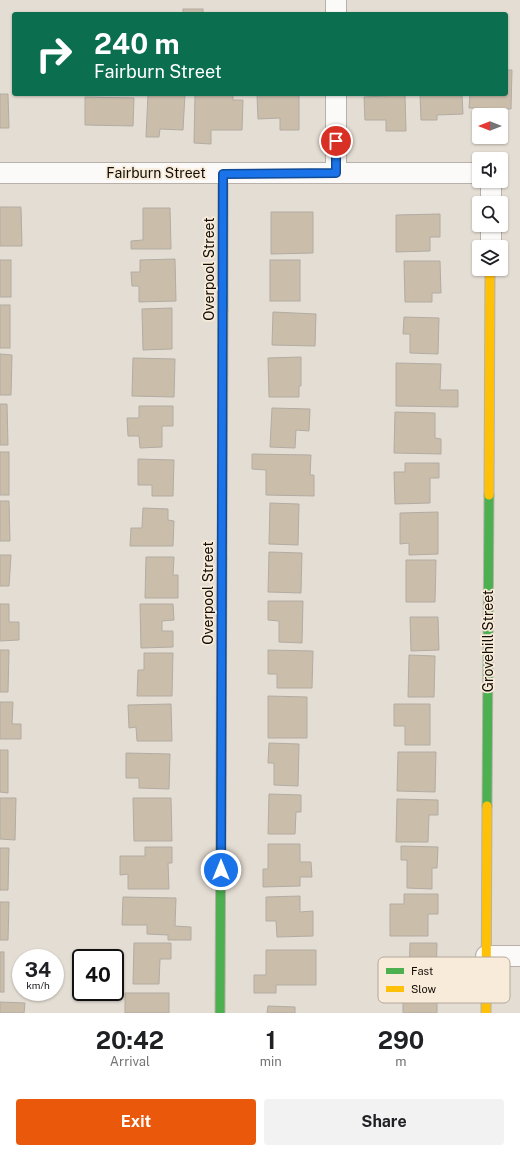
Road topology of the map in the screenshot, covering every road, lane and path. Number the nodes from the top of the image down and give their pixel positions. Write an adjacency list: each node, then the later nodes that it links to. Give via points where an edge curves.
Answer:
1 (336, 0): 2 (street)
2 (336, 12)
3 (336, 96): 5 (street)
4 (0, 173): 7 (street, Fairburn Street)
5 (336, 173): 6 (street, Fairburn Street); 7 (street, Fairburn Street)
6 (472, 173)
7 (223, 174): 11 (street, Overpool Street)
8 (490, 276): 9 (street, Grovehill Street)
9 (486, 956): 10 (street)
10 (520, 956)
11 (220, 1013)

